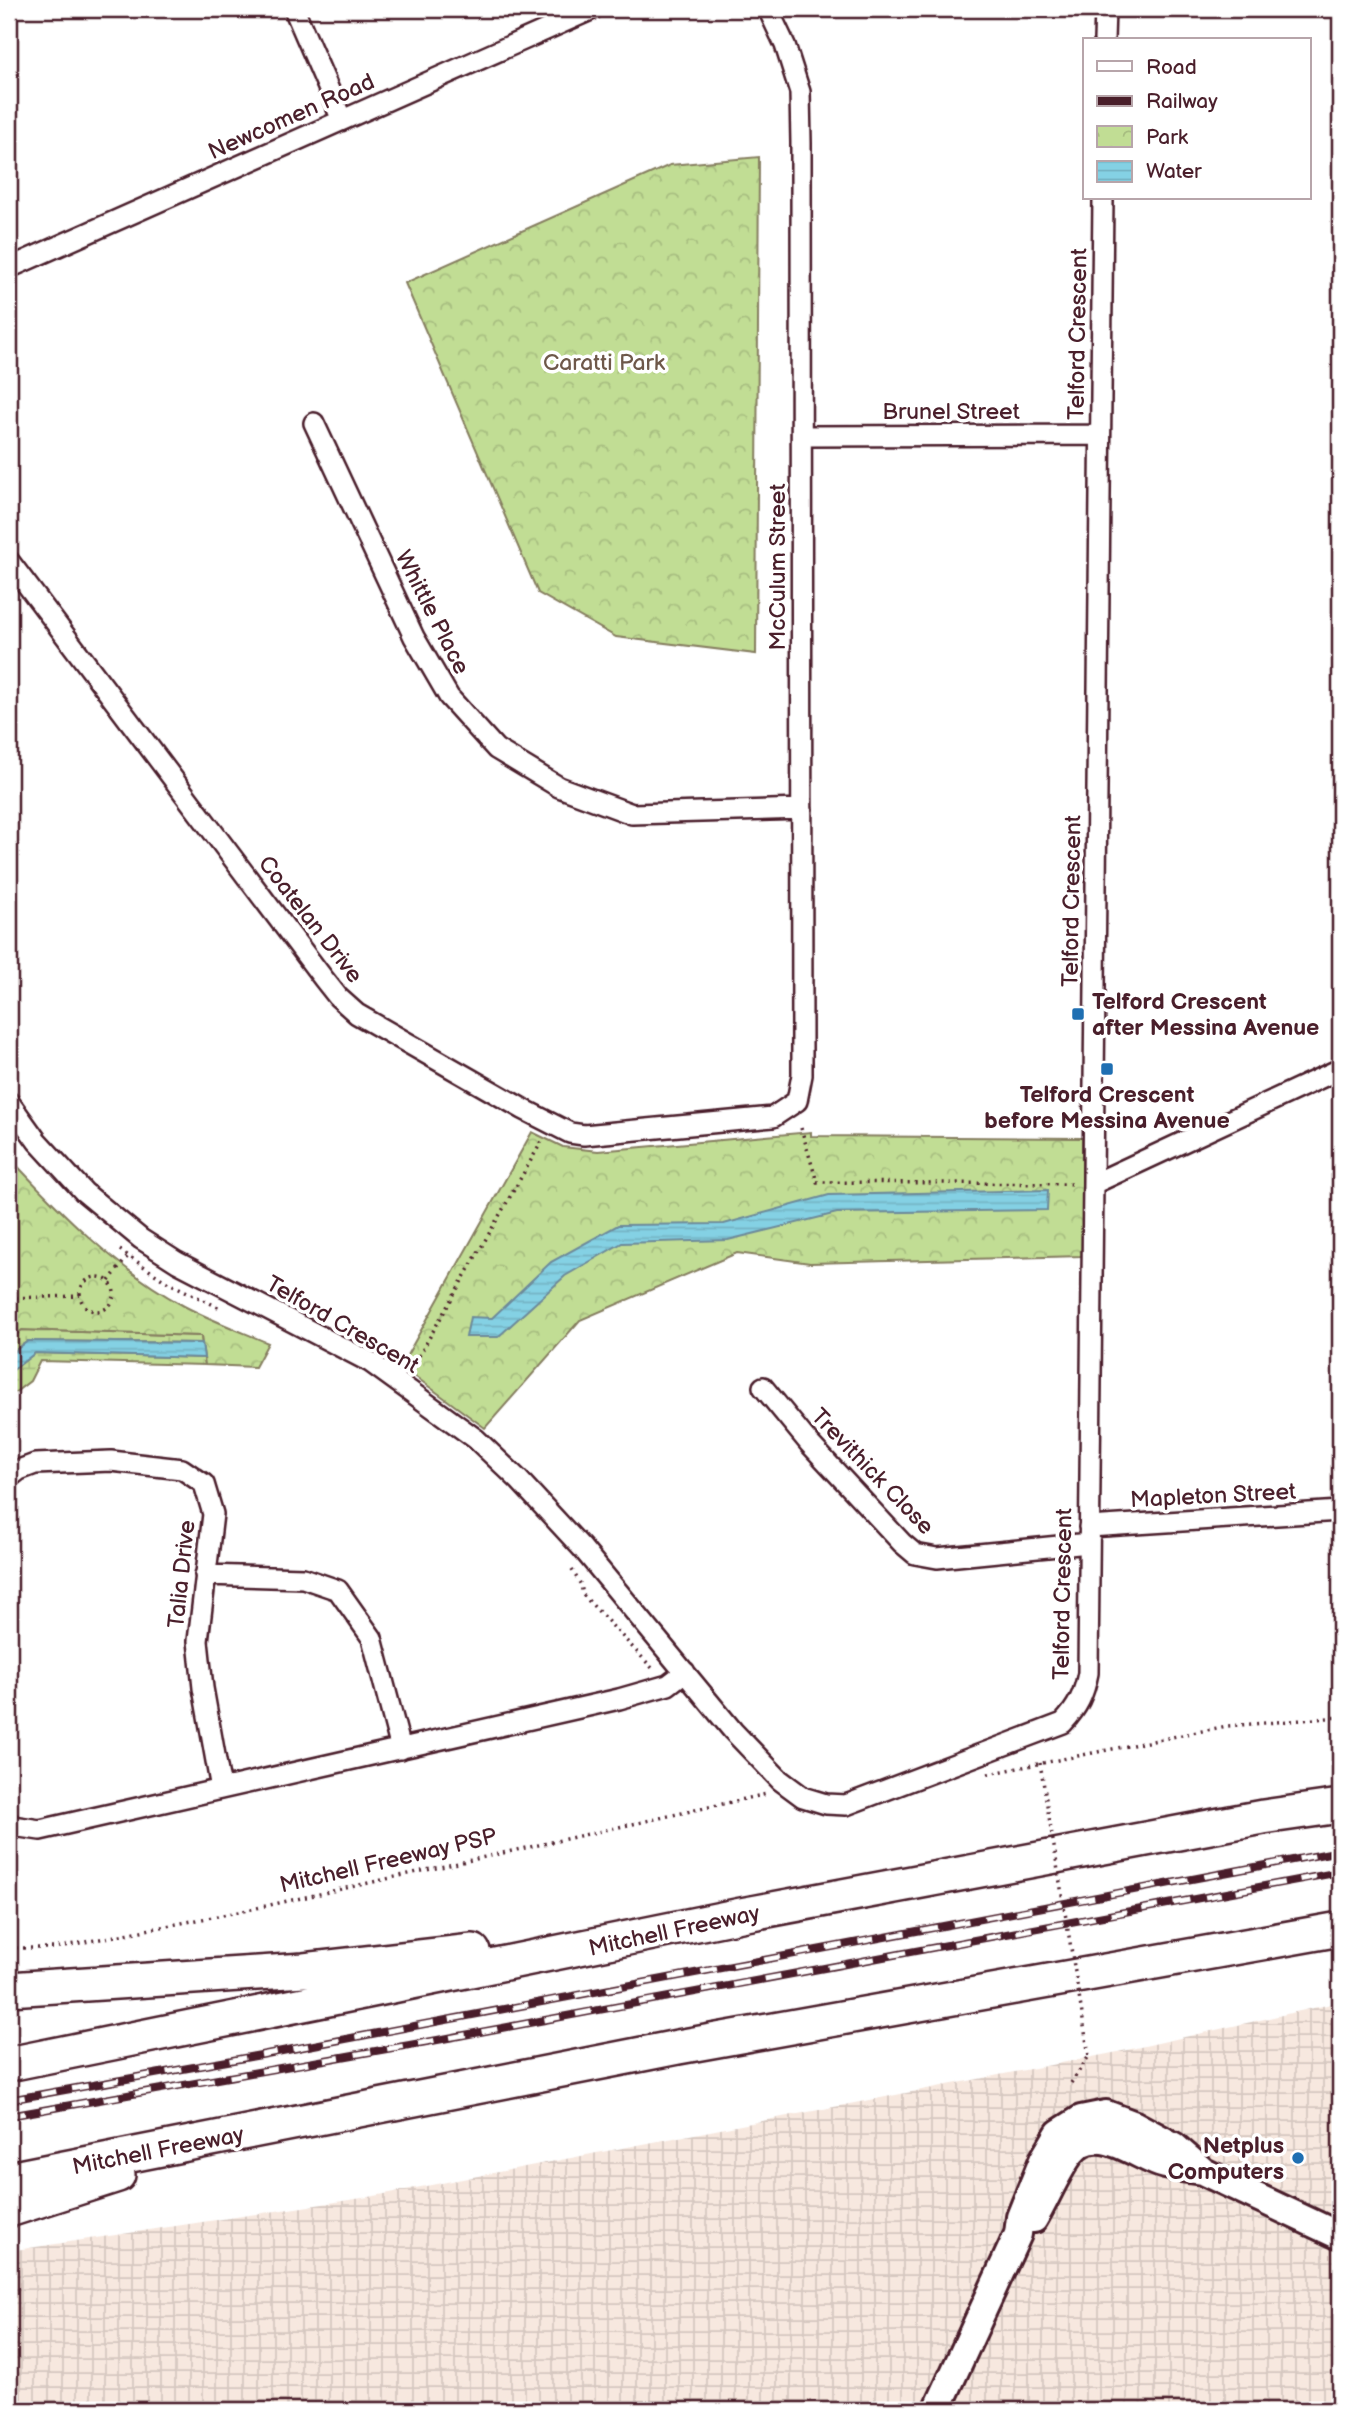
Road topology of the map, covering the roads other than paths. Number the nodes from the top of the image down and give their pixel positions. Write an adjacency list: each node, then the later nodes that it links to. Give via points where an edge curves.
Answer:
1 (294, 9): 6 (street)
2 (593, 9): 6 (street, Newcomen Road)
3 (768, 9): 11 (street, McCulum Street, via 800,92)
4 (1105, 9): 5 (street)
5 (1104, 38)
6 (342, 120): 8 (street, Newcomen Road)
7 (1102, 200): 10 (street, Telford Crescent)
8 (9, 268)
9 (314, 423): 13 (street, Whittle Place, via 414,637 449,697 496,749 559,787 632,814)
10 (1100, 435): 11 (street, Brunel Street); 17 (street, Telford Crescent)
11 (802, 436): 13 (street, McCulum Street)
12 (9, 561): 16 (street, Coatelan Drive, via 338,998 357,1014 570,1133 598,1135)
13 (802, 809): 16 (street, McCulum Street, via 802,1074 797,1101)
14 (1340, 1069): 17 (street)
15 (9, 1102): 23 (street, Telford Crescent, via 37,1142 84,1192 141,1239 339,1345 476,1438 582,1548)
16 (773, 1117)
17 (1093, 1184): 21 (street, Telford Crescent)
18 (763, 1387): 21 (street, Trevithick Close, via 809,1443 915,1554 937,1558)
19 (9, 1478): 22 (street, Talia Drive, via 34,1464 111,1461 182,1469 204,1484 213,1514)
20 (1340, 1511): 21 (street, Mapleton Street)
21 (1089, 1535): 23 (street, Telford Crescent, via 1088,1673 1076,1710 1063,1723 846,1805 803,1797 780,1780)
22 (205, 1575): 24 (street, via 303,1578 338,1591 372,1638); 25 (street, Talia Drive, via 198,1641)
23 (685, 1672): 24 (street, via 668,1685 618,1699)
24 (401, 1749): 25 (street)
25 (221, 1789): 27 (street, via 40,1830)
26 (1340, 1806): 28 (highway, Mitchell Freeway)
27 (9, 1822)
28 (691, 1926): 30 (highway, via 304,1970); 31 (highway, Mitchell Freeway)
29 (1340, 1929): 32 (highway, Mitchell Freeway, via 678,2047)
30 (9, 1989)
31 (9, 2064)
32 (230, 2135): 33 (highway, Mitchell Freeway); 34 (highway)
33 (9, 2179)
34 (9, 2210)
35 (1340, 2236): 36 (main road, via 1204,2172 1174,2146 1105,2114 1083,2131 1059,2133 1043,2160 1020,2217 1018,2234)
36 (937, 2410)

